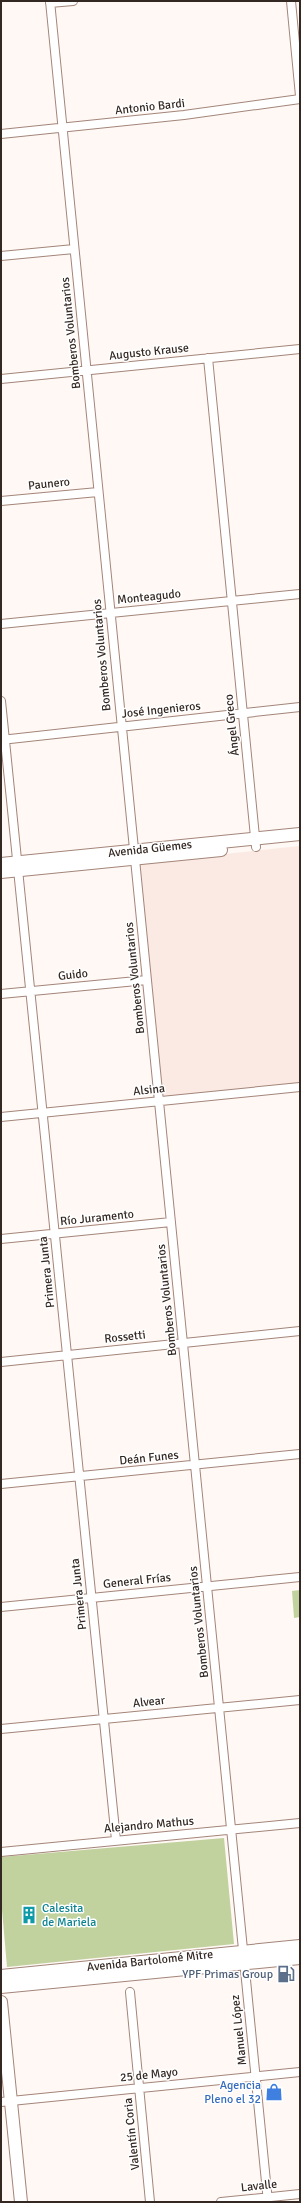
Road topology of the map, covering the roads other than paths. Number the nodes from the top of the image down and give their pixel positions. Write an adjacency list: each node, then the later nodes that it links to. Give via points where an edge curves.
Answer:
1 (74, 1): 3 (street)
2 (291, 1): 4 (street)
3 (50, 2): 5 (street, Bomberos Voluntarios)
4 (300, 97): 5 (street, Antonio Bardi, via 184,116)
5 (62, 128): 6 (street, Antonio Bardi); 7 (street, Bomberos Voluntarios)
6 (1, 134)
7 (74, 249): 8 (street); 11 (street, Bomberos Voluntarios)
8 (1, 256)
9 (300, 348): 10 (street, Augusto Krause)
10 (208, 358): 11 (street, Augusto Krause); 16 (street, Ángel Greco)
11 (86, 370): 12 (street, Augusto Krause); 13 (street, Bomberos Voluntarios)
12 (1, 379)
13 (98, 492): 14 (street, Paunero); 17 (street, Bomberos Voluntarios)
14 (1, 501)
15 (300, 594): 16 (street, Monteagudo)
16 (232, 600): 17 (street, Monteagudo); 21 (street, Ángel Greco)
17 (110, 613): 18 (street, Monteagudo); 22 (street, Bomberos Voluntarios)
18 (1, 624)
19 (1, 701): 23 (street, Primera Junta)
20 (300, 707): 21 (street, José Ingenieros)
21 (243, 713): 22 (street, José Ingenieros); 26 (street, Ángel Greco)
22 (121, 727): 23 (street, José Ingenieros); 27 (street, Bomberos Voluntarios)
23 (3, 740): 29 (street, Primera Junta)
24 (300, 834): 26 (main road, Avenida Güemes)
25 (300, 842): 26 (main road, Avenida Güemes)
26 (256, 843): 27 (main road, Avenida Güemes)
27 (135, 854): 29 (main road, Avenida Güemes); 31 (street, Bomberos Voluntarios)
28 (1, 864): 29 (main road, Avenida Güemes)
29 (17, 867): 30 (main road, Avenida Güemes); 32 (street, Primera Junta)
30 (1, 872)
31 (147, 980): 32 (street, Guido); 35 (street, Bomberos Voluntarios)
32 (30, 991): 33 (street, Guido); 36 (street, Primera Junta)
33 (1, 994)
34 (300, 1087): 35 (street, Alsina)
35 (159, 1101): 36 (street, Alsina); 38 (street, Bomberos Voluntarios)
36 (42, 1113): 37 (street, Alsina); 39 (street, Primera Junta)
37 (1, 1117)
38 (171, 1222): 39 (street, Río Juramento); 42 (street, Bomberos Voluntarios)
39 (55, 1234): 40 (street, Río Juramento); 43 (street, Primera Junta)
40 (1, 1239)
41 (300, 1331): 42 (street, Rossetti)
42 (183, 1344): 43 (street, Rossetti); 46 (street, Bomberos Voluntarios)
43 (67, 1355): 44 (street, Rossetti); 47 (street, Primera Junta)
44 (1, 1362)
45 (300, 1454): 46 (street, Deán Funes)
46 (195, 1465): 47 (street, Deán Funes); 50 (street, Bomberos Voluntarios)
47 (79, 1476): 48 (street, Deán Funes); 51 (street, Primera Junta)
48 (1, 1484)
49 (300, 1577): 50 (street, General Frías)
50 (207, 1586): 51 (street, General Frías); 54 (street, Bomberos Voluntarios)
51 (92, 1598): 52 (street, General Frías); 55 (street, Primera Junta)
52 (1, 1607)
53 (300, 1700): 54 (street, Alvear)
54 (219, 1708): 55 (street, Alvear); 58 (street, Bomberos Voluntarios)
55 (104, 1719): 56 (street, Alvear); 59 (street, Primera Junta)
56 (1, 1729)
57 (300, 1823): 58 (street, Alejandro Mathus)
58 (232, 1830): 59 (street, Alejandro Mathus); 62 (street, Bomberos Voluntarios)
59 (116, 1840): 60 (street, Alejandro Mathus)
60 (1, 1852)
61 (300, 1946): 62 (main road, Avenida Bartolomé Mitre)
62 (244, 1958): 63 (main road, Avenida Bartolomé Mitre); 64 (main road, Avenida Bartolomé Mitre); 65 (main road, Avenida Bartolomé Mitre); 69 (street, Manuel López)
63 (300, 1958)
64 (1, 1976)
65 (1, 1987)
66 (130, 1992): 70 (street, Valentín Coria)
67 (1, 2002): 71 (main road)
68 (300, 2072): 69 (street, 25 de Mayo)
69 (256, 2076): 70 (street, 25 de Mayo); 73 (street, Manuel López)
70 (139, 2088): 71 (street, 25 de Mayo); 75 (street, Valentín Coria)
71 (6, 2101): 74 (main road)
72 (300, 2194): 73 (street, Lavalle)
73 (268, 2200): 76 (street, Lavalle)
74 (21, 2202)
75 (150, 2202)
76 (221, 2202)

